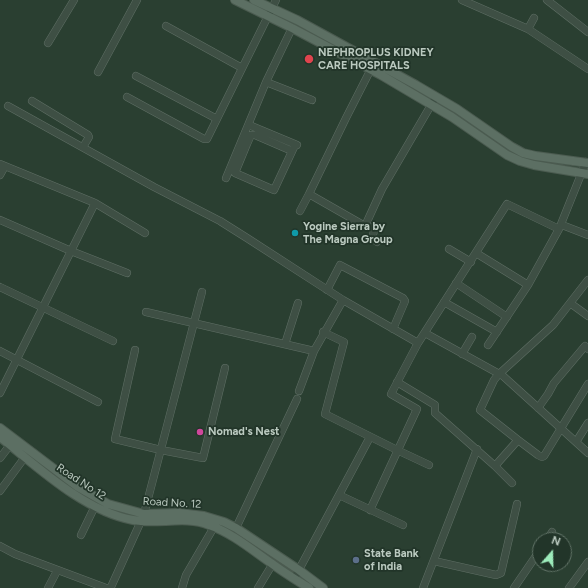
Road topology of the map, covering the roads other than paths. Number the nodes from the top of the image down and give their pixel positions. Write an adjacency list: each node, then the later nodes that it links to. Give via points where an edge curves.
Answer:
1 (74, 0): 14 (street)
2 (137, 0): 19 (street)
3 (235, 0): 8 (main road)
4 (254, 0): 8 (main road)
5 (276, 0): 8 (street)
6 (462, 0): 12 (street)
7 (547, 0): 13 (street)
8 (269, 12): 11 (main road); 15 (main road, via 297,20); 16 (street)
9 (534, 18): 12 (street)
10 (166, 26): 16 (street)
11 (292, 28): 18 (main road); 21 (street)
12 (528, 28): 17 (street)
13 (588, 32)
14 (48, 43)
15 (375, 62): 18 (street); 23 (main road)
16 (242, 68): 28 (street)
17 (588, 69)
18 (371, 70): 26 (main road); 38 (street)
19 (98, 72)
20 (136, 76): 28 (street)
21 (266, 82): 24 (street); 29 (street)
22 (127, 97): 28 (street, via 204,139 209,136)
23 (436, 97): 26 (street); 33 (main road, via 523,153)
24 (312, 100)
25 (32, 101): 31 (street, via 88,135)
26 (432, 105): 35 (main road, via 520,161); 42 (street, via 382,189)
27 (8, 106): 31 (street)
28 (217, 118)
29 (249, 125): 30 (street); 32 (street)
30 (245, 142): 32 (street, via 255,134); 32 (street, via 235,173 271,190 275,189); 37 (street)
31 (83, 147): 56 (street, via 154,188 220,221)
32 (295, 147)
33 (587, 163): 35 (street)
34 (2, 165): 36 (street); 39 (street)
35 (585, 173): 43 (street)
36 (0, 175)
37 (226, 178)
38 (309, 194): 40 (street); 42 (street)
39 (95, 203): 44 (street); 48 (street)
40 (300, 211)
41 (0, 220): 48 (street)
42 (365, 226): 46 (street, via 371,227 374,231 372,238)
43 (561, 227): 45 (street); 49 (street, via 507,204); 54 (street)
44 (145, 233)
45 (588, 235)
46 (377, 242)
47 (449, 249): 50 (street)
48 (71, 251): 51 (street); 62 (street)
49 (476, 253): 50 (street); 54 (street)
50 (471, 262): 53 (street)
51 (127, 273)
52 (588, 280): 60 (street)
53 (456, 283): 59 (street); 65 (street)
54 (528, 285): 65 (street)
55 (0, 287): 62 (street)
56 (327, 290): 58 (street); 67 (street, via 340,265 403,298 405,301)
57 (202, 292): 66 (street)
58 (343, 300): 67 (street); 68 (street)
59 (444, 302): 69 (street); 70 (street)
60 (570, 303): 64 (street); 83 (street, via 553,325)
61 (298, 304): 74 (street)
62 (43, 308): 72 (street); 81 (street)
63 (146, 312): 66 (street)
64 (588, 316)
65 (507, 317): 69 (street)
66 (194, 323): 74 (street); 101 (street)
67 (393, 329): 73 (street)
68 (324, 332): 78 (street); 95 (street, via 344,342 325,414)
69 (497, 332): 75 (street)
70 (425, 333): 73 (street); 80 (street)
71 (472, 337): 80 (street)
72 (113, 340)
73 (418, 343): 84 (street)
74 (285, 344): 78 (street)
75 (488, 345)
76 (588, 349): 91 (street, via 585,346 554,383)
77 (135, 350): 101 (street, via 115,439)
78 (314, 351): 86 (street)
79 (0, 352): 81 (street)
80 (462, 354): 83 (street)
81 (18, 360): 87 (street); 90 (street)
82 (225, 368): 101 (street, via 203,458)
83 (498, 375): 91 (street, via 503,376); 97 (street, via 480,410)
84 (397, 382): 100 (street, via 435,405 435,413); 102 (street, via 391,394 417,409)
85 (588, 384): 88 (street)
86 (299, 391)
87 (0, 393)
88 (585, 394): 94 (street)
89 (297, 399): 117 (street)
90 (98, 402)
91 (538, 408): 94 (street)
92 (588, 423): 98 (street)
93 (0, 428): 114 (main road, Road No. 12, via 78,487 108,504)
94 (561, 429): 97 (street, via 542,457); 98 (street)
95 (370, 436): 102 (street); 110 (street)
96 (0, 437): 99 (main road, Road No 12)
97 (518, 440): 107 (street)
98 (576, 442): 103 (street)
99 (10, 445): 104 (main road, Road No 12); 105 (street)
100 (477, 449): 107 (street); 120 (street)
101 (161, 450): 114 (street)
102 (397, 450): 106 (street); 113 (street)
103 (588, 453)
104 (25, 457): 109 (street); 112 (main road, Road No 12)
105 (0, 458)
106 (429, 465)
107 (495, 466): 108 (street)
108 (512, 483)
109 (0, 491)
110 (339, 495): 113 (street); 124 (street)
111 (517, 504): 120 (street, via 501,573 496,575)
112 (94, 506): 114 (main road, Road No 12, via 132,520); 118 (street)
113 (370, 510): 115 (street)
114 (143, 517): 116 (main road, Road No 12, via 193,520); 117 (main road, Road No. 12, via 179,512 204,516); 128 (street, via 111,587)
115 (403, 525)
116 (214, 527): 123 (main road, Road No 12, via 233,536); 129 (street, via 186,574)
117 (236, 528): 124 (main road, Road No. 12)
118 (81, 535)
119 (0, 546): 125 (street)
120 (434, 561): 133 (street)
121 (532, 562): 134 (street)
122 (588, 562): 135 (street)
123 (272, 565): 126 (main road, Road No 12); 130 (street)
124 (299, 570): 126 (street); 132 (main road, Road No. 12)
125 (57, 571): 127 (street); 128 (street)
126 (294, 579): 131 (main road, Road No 12)
127 (48, 588)
128 (107, 588)
129 (182, 588)
130 (258, 588)
131 (309, 588)
132 (323, 588)
133 (424, 588)
134 (514, 588)
135 (569, 588)

